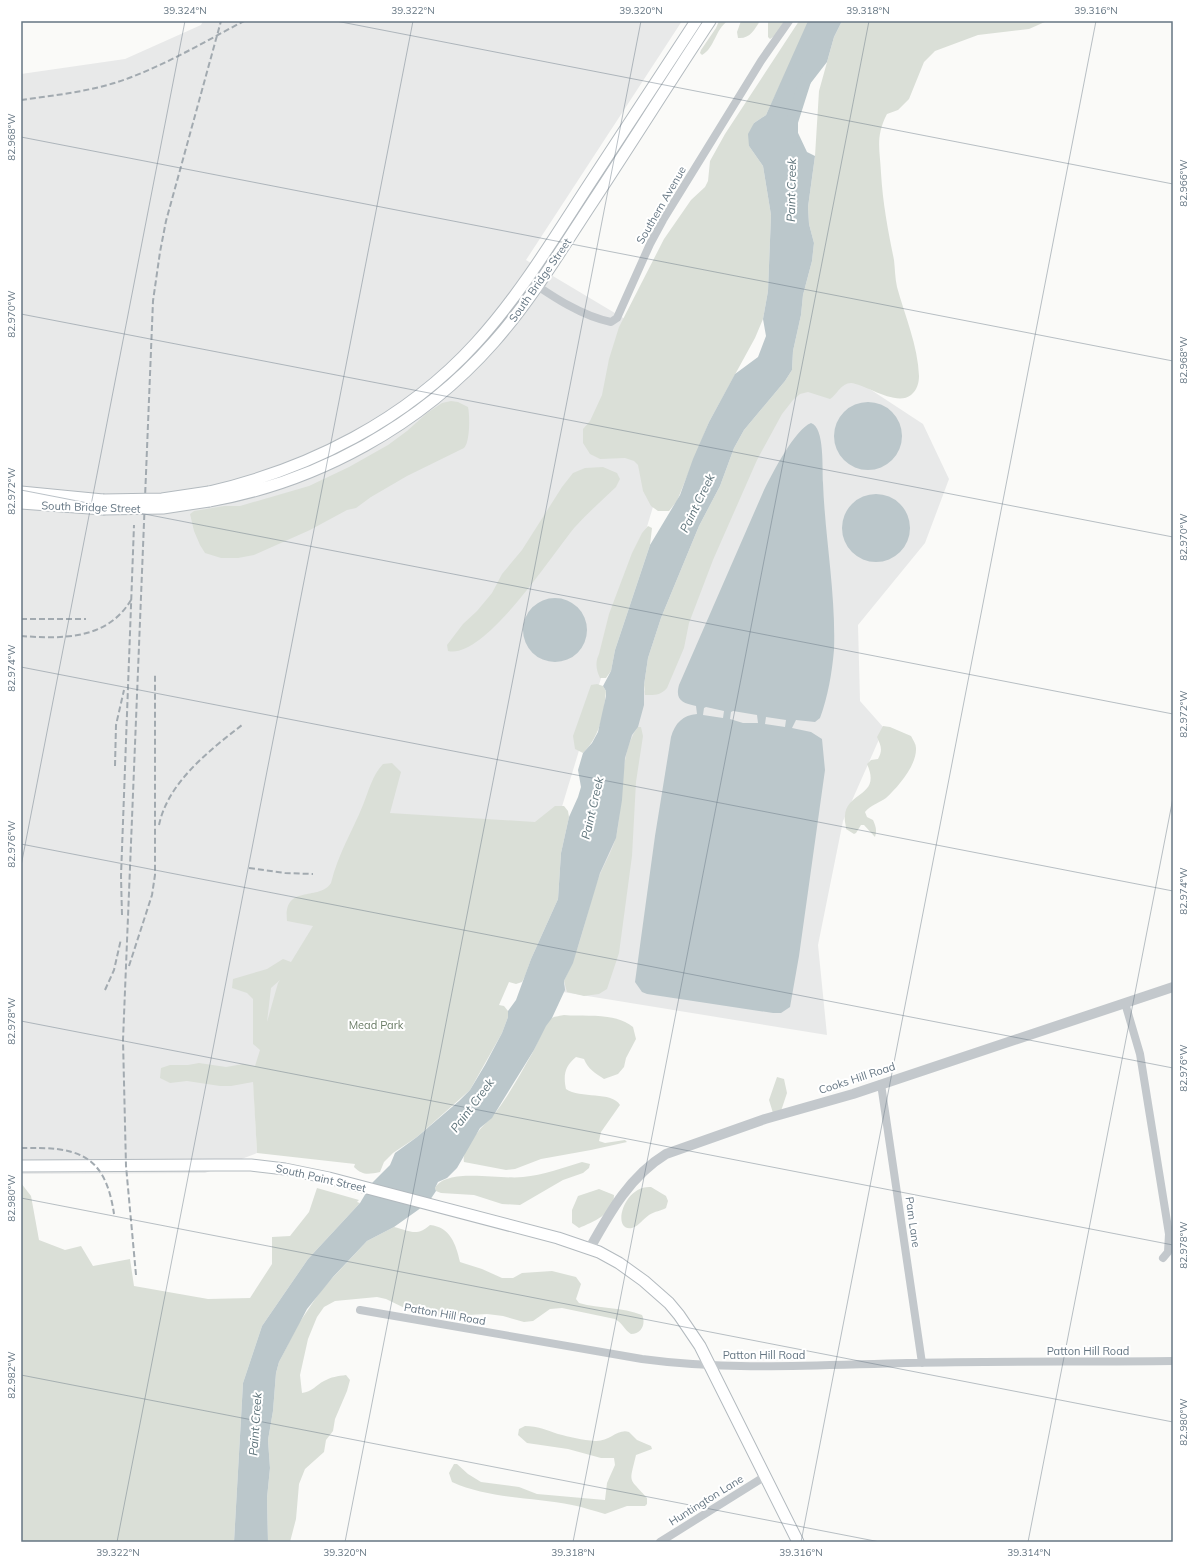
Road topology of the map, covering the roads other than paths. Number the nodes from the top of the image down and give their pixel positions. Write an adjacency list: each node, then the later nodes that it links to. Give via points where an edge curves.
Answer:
1 (696, 21): 4 (main road, South Bridge Street)
2 (710, 21): 5 (main road, South Bridge Street)
3 (789, 21): 5 (street, Southern Avenue, via 663,220 617,318 611,322 602,320 564,303)
4 (526, 280): 5 (street, Southern Avenue); 7 (main road, South Bridge Street, via 475,344 435,382 393,414 340,445 282,471)
5 (538, 287): 7 (main road, South Bridge Street, via 493,343 466,371 393,429 348,456 284,482 228,498)
6 (21, 492): 9 (main road, South Bridge Street)
7 (209, 497): 9 (main road, South Bridge Street, bridge)
8 (21, 503): 9 (main road, South Bridge Street)
9 (103, 505)
10 (1173, 987): 11 (street, Cooks Hill Road)
11 (1125, 1003): 12 (street, Cooks Hill Road); 15 (street, via 1140,1054 1170,1234 1168,1252)
12 (881, 1084): 14 (street, Cooks Hill Road, via 765,1119 666,1154 631,1183); 18 (street, Pam Lane)
13 (21, 1166): 14 (main road, South Paint Street, via 250,1165 304,1172)
14 (590, 1248): 19 (main road, South Paint Street, via 631,1271 669,1303 700,1346)
15 (1163, 1258)
16 (360, 1310): 19 (street, Patton Hill Road, via 642,1359 682,1365)
17 (1173, 1361): 18 (street, Patton Hill Road)
18 (922, 1363): 19 (street, Patton Hill Road, via 729,1367)
19 (709, 1365): 20 (main road, South Paint Street)
20 (764, 1476): 21 (street, Huntington Lane); 22 (main road, South Paint Street)
21 (660, 1542)
22 (798, 1542)

